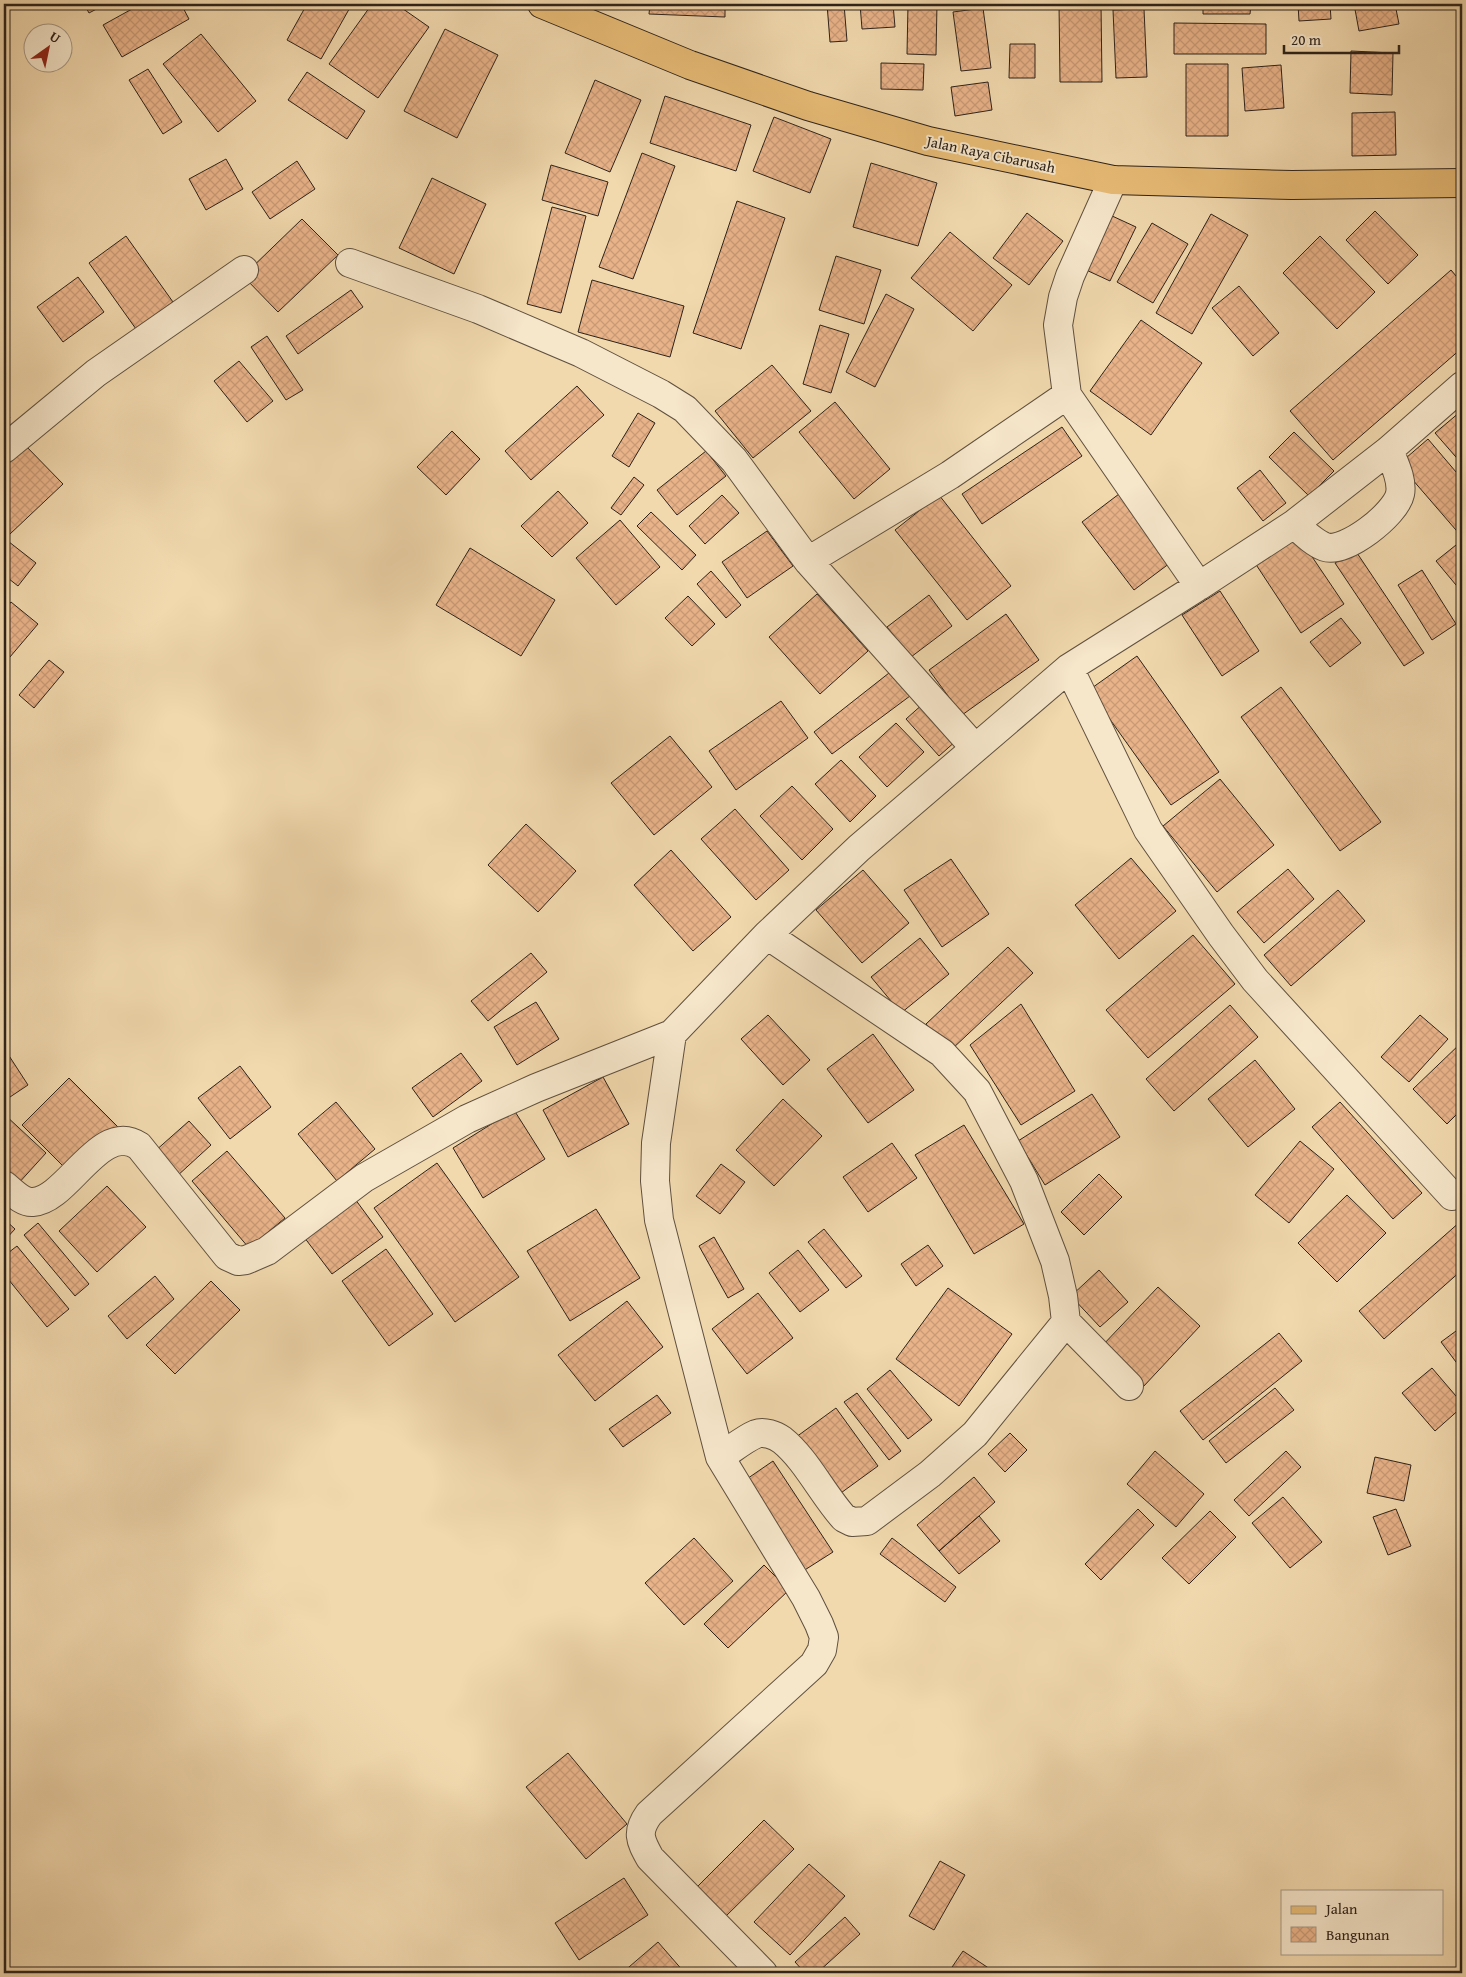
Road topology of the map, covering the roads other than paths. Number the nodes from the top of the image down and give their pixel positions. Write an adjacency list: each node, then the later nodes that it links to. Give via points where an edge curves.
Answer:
1 (542, 4): 2 (main road, Jalan Raya Cibarusah, via 690,65 808,106 928,141)
2 (1113, 180): 3 (main road, Jalan Raya Cibarusah, via 1292,185); 7 (street, via 1070,276 1058,325)
3 (1462, 183)
4 (350, 263): 11 (street, via 486,312 581,353 685,409 734,460)
5 (244, 270): 8 (street, via 108,364)
6 (1462, 386): 9 (street)
7 (1067, 396): 11 (street, via 950,475); 12 (street)
8 (4, 449)
9 (1389, 450): 10 (street); 10 (street, via 1400,481 1400,493 1397,502 1374,527 1349,542 1331,548 1320,544)
10 (1294, 524): 12 (street)
11 (808, 561): 14 (street)
12 (1199, 586): 13 (street)
13 (1069, 668): 14 (street); 18 (street, via 1148,830 1221,935 1255,980)
14 (975, 748): 15 (street, via 858,848)
15 (767, 935): 16 (street); 19 (street, via 942,1053 977,1091 1024,1181 1054,1261)
16 (672, 1034): 17 (street, via 467,1119 364,1178 267,1251 246,1260 238,1261 227,1256 131,1140 121,1139 105,1146 55,1190 34,1202 23,1200); 21 (street, via 656,1142 659,1220)
17 (4, 1185)
18 (1452, 1196)
19 (1066, 1322): 20 (street); 21 (street, via 975,1434 930,1474 867,1521 852,1522 844,1518 800,1461 774,1435 756,1434)
20 (1129, 1386)
21 (720, 1457): 22 (street, via 806,1598 824,1637 822,1650 814,1664 649,1814 640,1832 650,1858)
22 (763, 1973)

